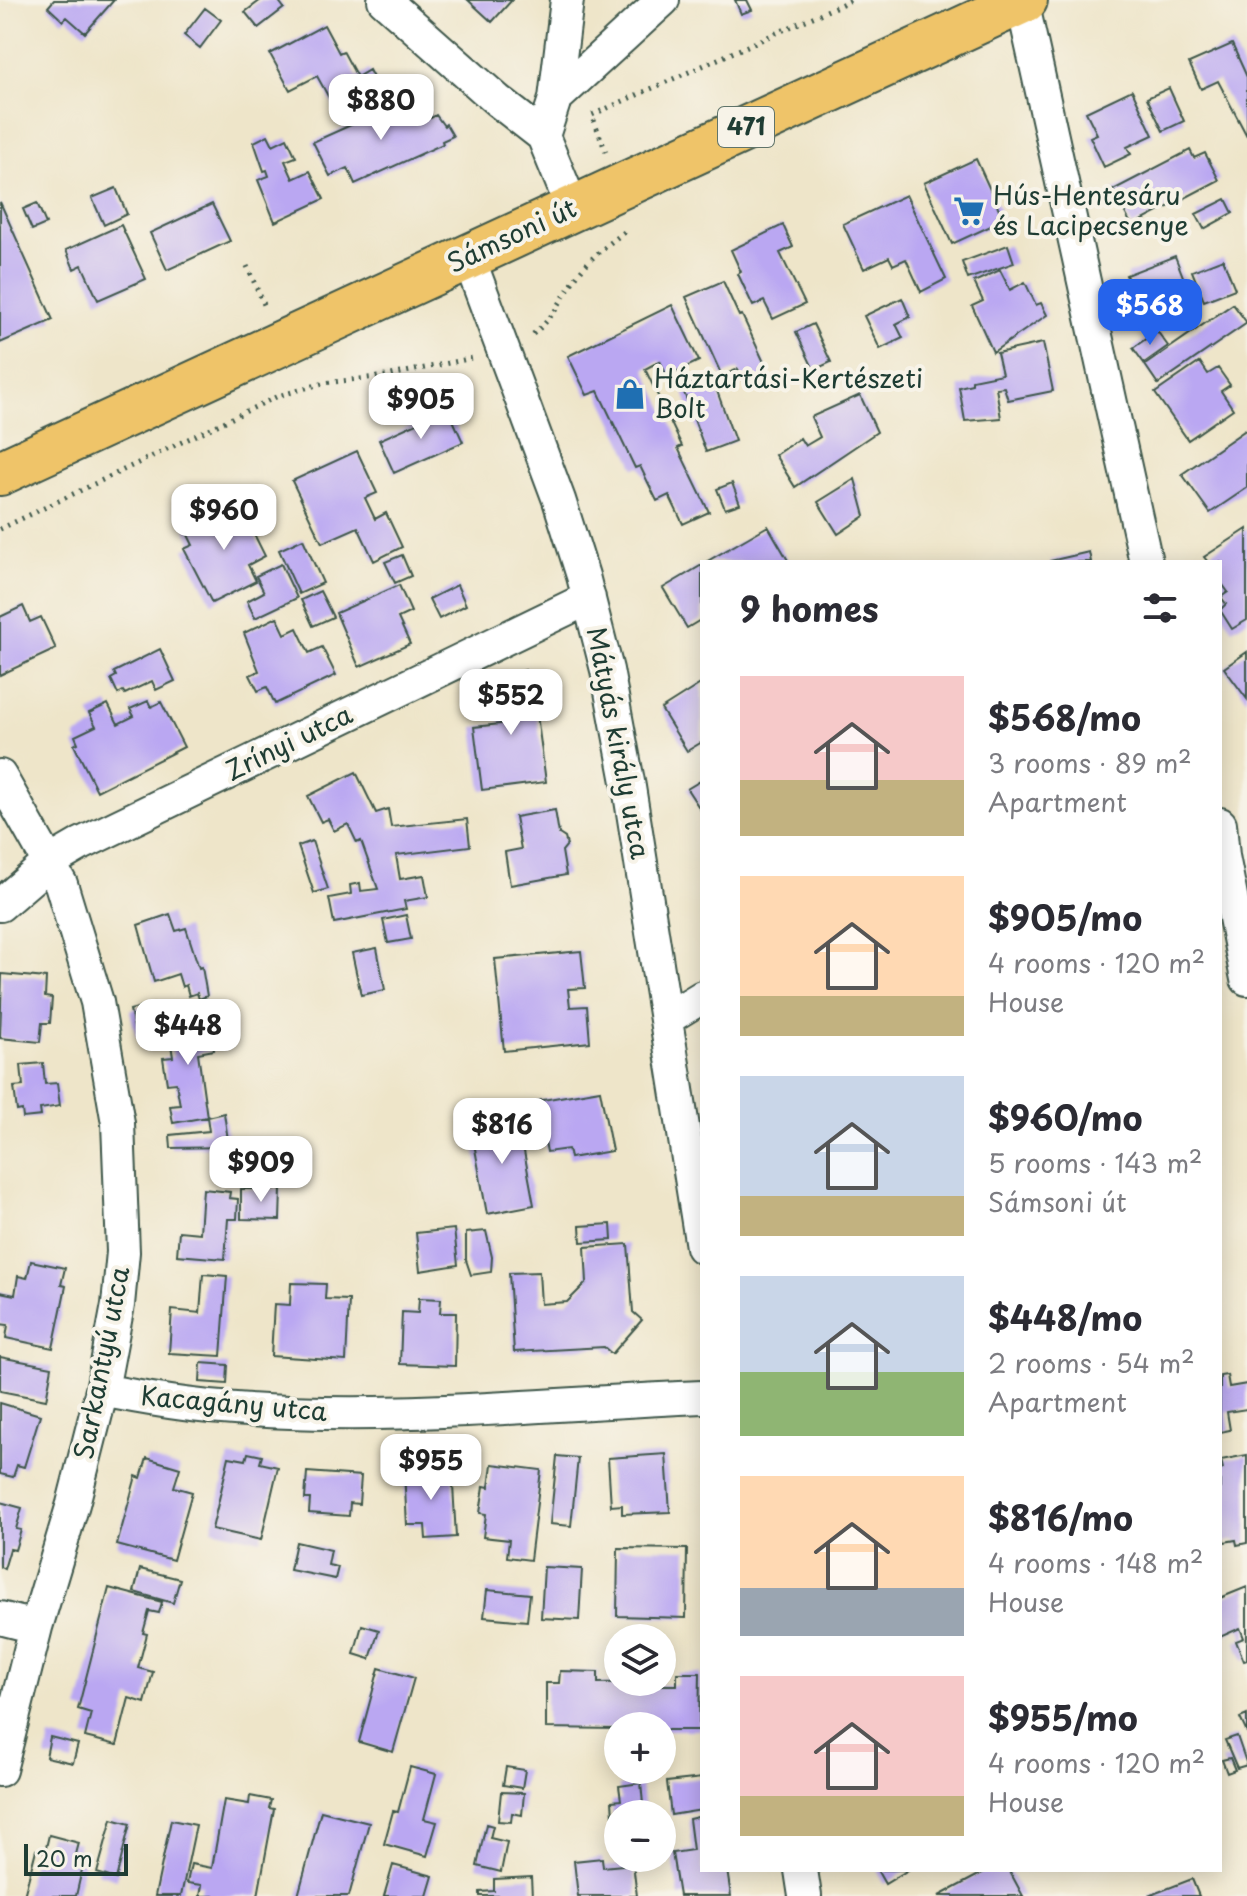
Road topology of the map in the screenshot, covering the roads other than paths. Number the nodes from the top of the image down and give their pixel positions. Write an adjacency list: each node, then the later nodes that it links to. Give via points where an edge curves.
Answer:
1 (384, 0): 6 (street)
2 (567, 0): 5 (street)
3 (663, 0): 5 (street)
4 (1023, 1): 7 (main road, Sámsoni út / 471); 10 (street)
5 (555, 99): 6 (street)
6 (543, 136): 7 (street)
7 (572, 207): 8 (main road, Sámsoni út / 471)
8 (468, 256): 9 (main road, Sámsoni út / 471); 11 (street, Mátyás király utca, via 554,487)
9 (0, 473)
10 (1146, 560)
11 (589, 598): 14 (street, Zrínyi utca); 18 (street, Mátyás király utca, via 618,726)
12 (0, 776): 14 (street, Sarkantyú utca)
13 (1222, 845): 16 (street)
14 (50, 862): 15 (street, Zrínyi utca); 20 (street, Sarkantyú utca, via 64,891 97,1002 118,1123 123,1252)
15 (0, 905)
16 (1247, 979)
17 (700, 998): 18 (street)
18 (666, 1019): 19 (street, Mátyás király utca)
19 (700, 1234)
20 (102, 1390): 21 (street, Kacagány utca, via 221,1408 349,1413); 23 (street, Sarkantyú utca)
21 (700, 1397)
22 (0, 1618): 23 (street)
23 (36, 1627): 24 (street, Sarkantyú utca)
24 (0, 1770)
25 (801, 1872): 26 (street)
26 (805, 1896)

